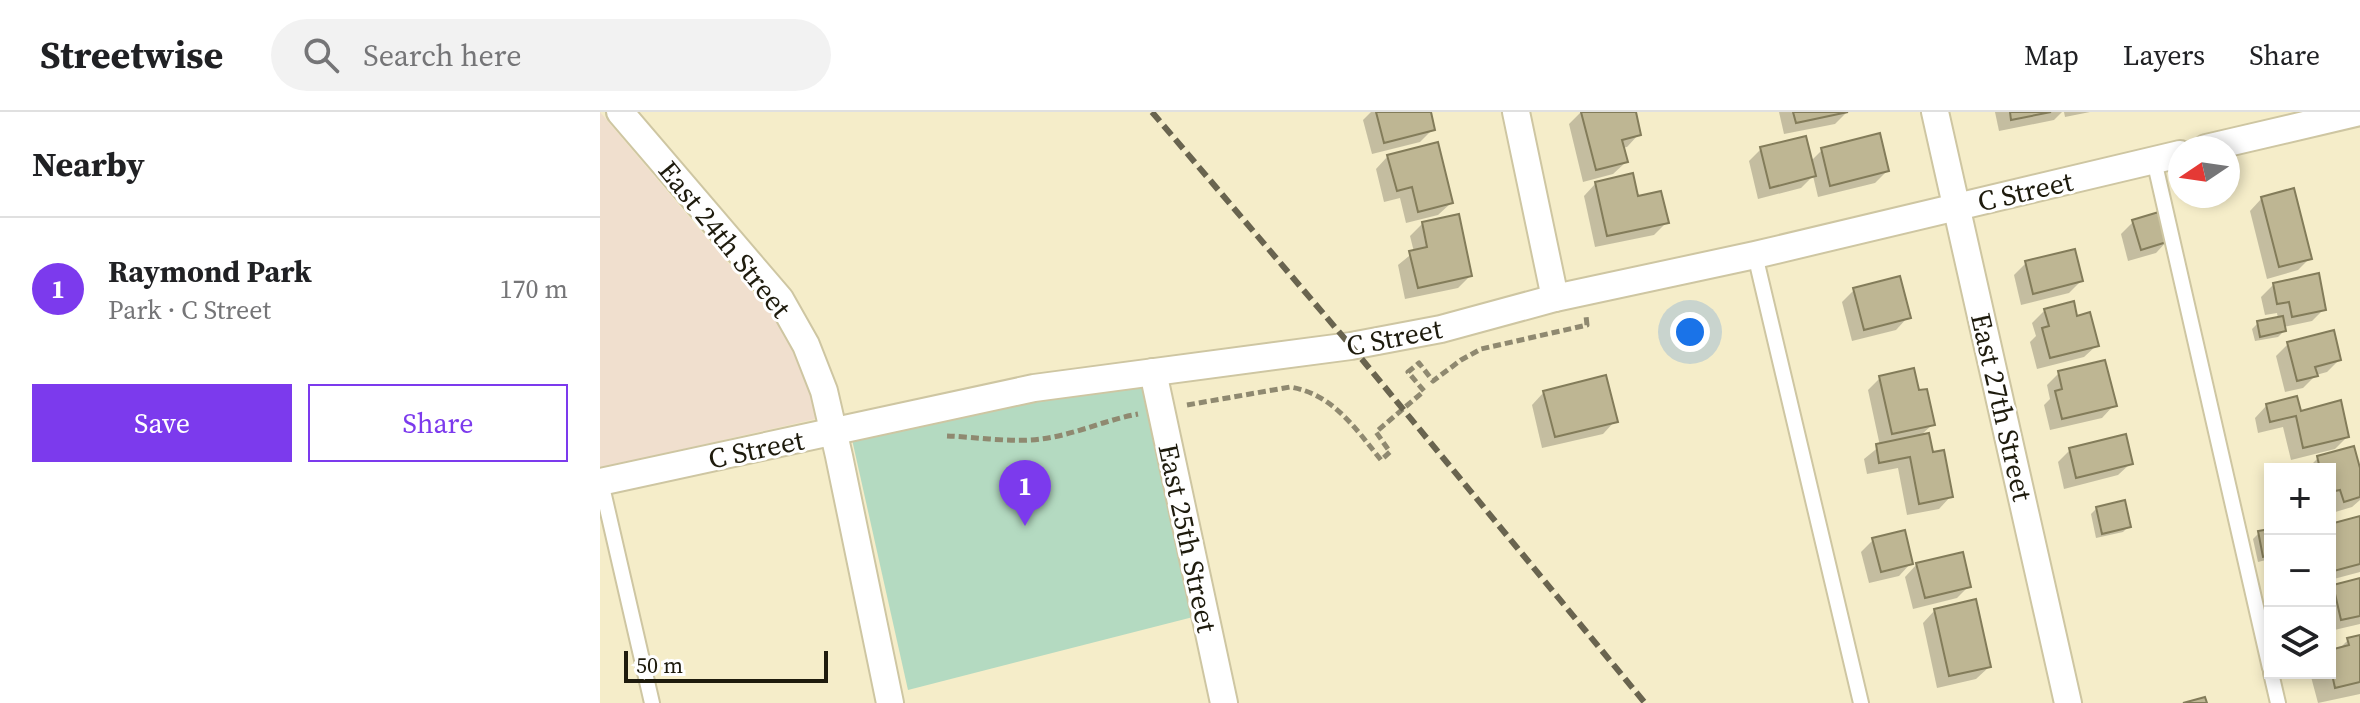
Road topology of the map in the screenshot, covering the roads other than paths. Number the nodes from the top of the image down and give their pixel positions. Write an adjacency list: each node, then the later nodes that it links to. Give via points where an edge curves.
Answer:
1 (620, 112): 12 (street, East 24th Street, via 780,299 824,391)
2 (1516, 112): 10 (street)
3 (1935, 112): 8 (street, East 27th Street)
4 (2360, 112): 5 (street)
5 (2240, 140)
6 (2168, 157): 7 (street, C Street)
7 (2154, 160): 8 (street, C Street); 14 (lane)
8 (1956, 207): 9 (street, C Street); 20 (street, East 27th Street)
9 (1755, 255): 10 (street, C Street); 19 (lane)
10 (1555, 298): 11 (street, C Street, via 1388,340)
11 (1153, 372): 12 (street, C Street, via 1034,388); 18 (street, East 25th Street)
12 (833, 432): 13 (street, C Street); 17 (street, East 24th Street)
13 (600, 482): 16 (lane)
14 (2264, 645)
15 (2272, 679): 21 (lane)
16 (652, 703)
17 (890, 703)
18 (1224, 703)
19 (1861, 703)
20 (2068, 703)
21 (2278, 703)

